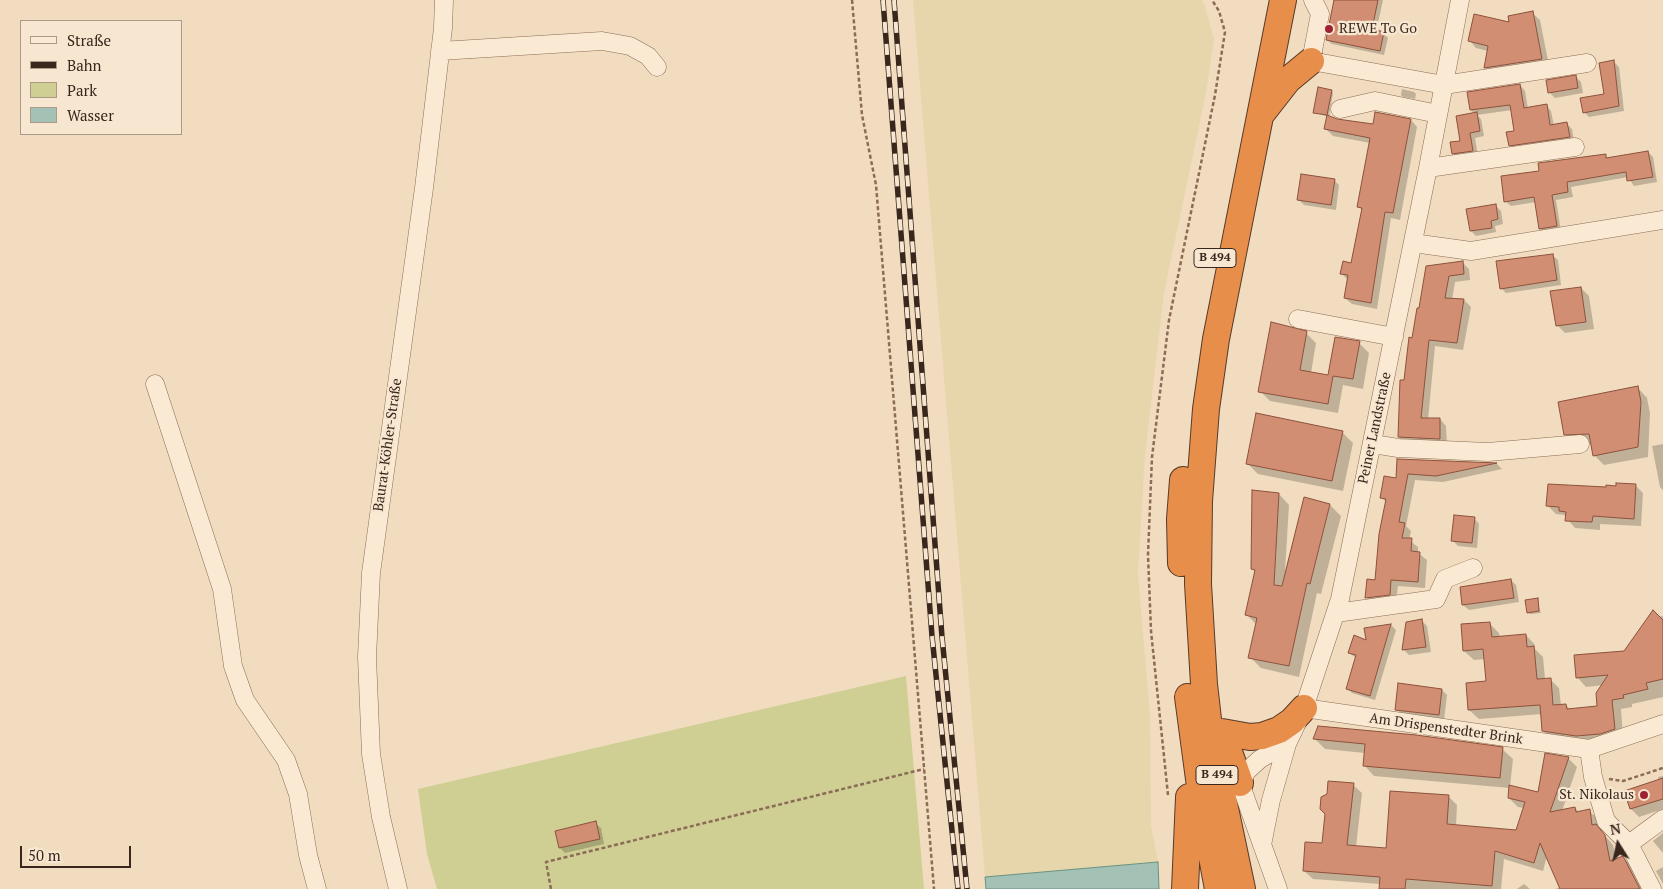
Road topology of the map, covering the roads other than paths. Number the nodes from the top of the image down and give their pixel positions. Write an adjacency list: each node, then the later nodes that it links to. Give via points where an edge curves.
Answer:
1 (444, 0): 6 (street, Baurat-Köhler-Straße)
2 (1266, 0): 29 (highway, B 494, via 1202,329 1186,446 1180,529 1183,633)
3 (1283, 0): 13 (highway, B 494)
4 (1313, 0): 7 (street, via 1320,14)
5 (1460, 0): 10 (street, Peiner Landstraße)
6 (440, 51): 9 (street, via 602,41 630,46 648,56); 38 (street, Baurat-Köhler-Straße, via 371,573 367,657 371,746 381,817)
7 (1311, 61): 10 (street); 13 (highway, via 1288,80)
8 (1587, 63): 10 (street)
9 (657, 67)
10 (1444, 85): 12 (street, Peiner Landstraße)
11 (1340, 109): 12 (street, via 1375,101)
12 (1438, 114): 15 (street, Peiner Landstraße)
13 (1261, 115): 25 (highway, B 494, via 1216,339 1206,409 1199,501)
14 (1575, 147): 15 (street)
15 (1428, 168): 17 (street, Peiner Landstraße)
16 (1663, 220): 17 (street, via 1472,251)
17 (1413, 243): 19 (street, Peiner Landstraße)
18 (1298, 319): 19 (street)
19 (1394, 337): 21 (street, Peiner Landstraße)
20 (155, 384): 37 (street, via 222,589 233,666 245,700 286,760 298,794)
21 (1373, 444): 22 (street, via 1488,452); 24 (street, Peiner Landstraße)
22 (1580, 444)
23 (1473, 568): 24 (street, via 1445,579 1436,599)
24 (1336, 613): 26 (street, Peiner Landstraße)
25 (1201, 659): 28 (highway); 42 (highway, B 494, via 1210,737)
26 (1304, 708): 28 (highway, via 1279,730 1262,736); 30 (street, Peiner Landstraße); 31 (street, Am Drispenstedter Brink)
27 (1663, 724): 31 (street, Am Drispenstedter Brink)
28 (1222, 732): 32 (highway)
29 (1191, 734): 36 (highway); 41 (highway, B 494)
30 (1288, 744): 32 (street, via 1260,759); 35 (street, Peiner Landstraße, via 1271,800)
31 (1589, 749): 34 (street, via 1593,777 1606,821)
32 (1240, 783): 35 (street)
33 (1663, 819): 34 (street)
34 (1629, 844): 44 (street)
35 (1262, 845): 43 (street)
36 (1188, 851): 39 (highway); 40 (street)
37 (317, 889)
38 (398, 889)
39 (1185, 889)
40 (1197, 889)
41 (1218, 889)
42 (1242, 889)
43 (1278, 889)
44 (1652, 889)

